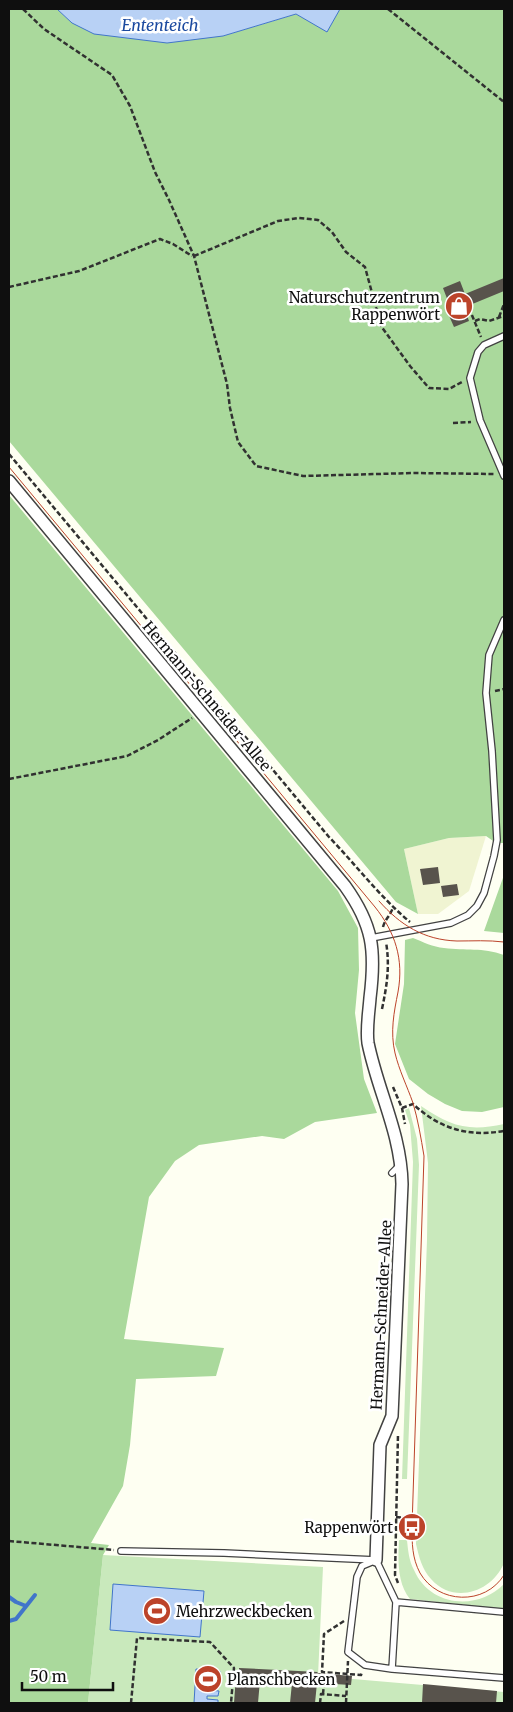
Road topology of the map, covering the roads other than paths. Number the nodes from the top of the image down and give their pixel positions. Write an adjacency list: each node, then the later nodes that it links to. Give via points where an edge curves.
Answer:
1 (504, 336): 2 (lane, via 484,345 478,352 470,378 480,420)
2 (504, 475)
3 (9, 481): 5 (street, Hermann-Schneider-Allee, via 345,886 364,915)
4 (504, 620): 5 (lane, via 489,655 486,693 497,840 484,893 468,915 451,923)
5 (371, 938): 6 (street, Hermann-Schneider-Allee, via 368,1040)
6 (402, 1163): 7 (lane); 9 (street, Hermann-Schneider-Allee, via 392,1416 380,1445)
7 (392, 1173)
8 (121, 1551): 9 (lane)
9 (376, 1560): 10 (lane, Hermann-Schneider-Allee); 12 (lane, via 362,1566 357,1577 348,1652 366,1665)
10 (399, 1602): 11 (lane); 12 (lane, Hermann-Schneider-Allee)
11 (504, 1612)
12 (392, 1669): 13 (lane)
13 (504, 1678)

